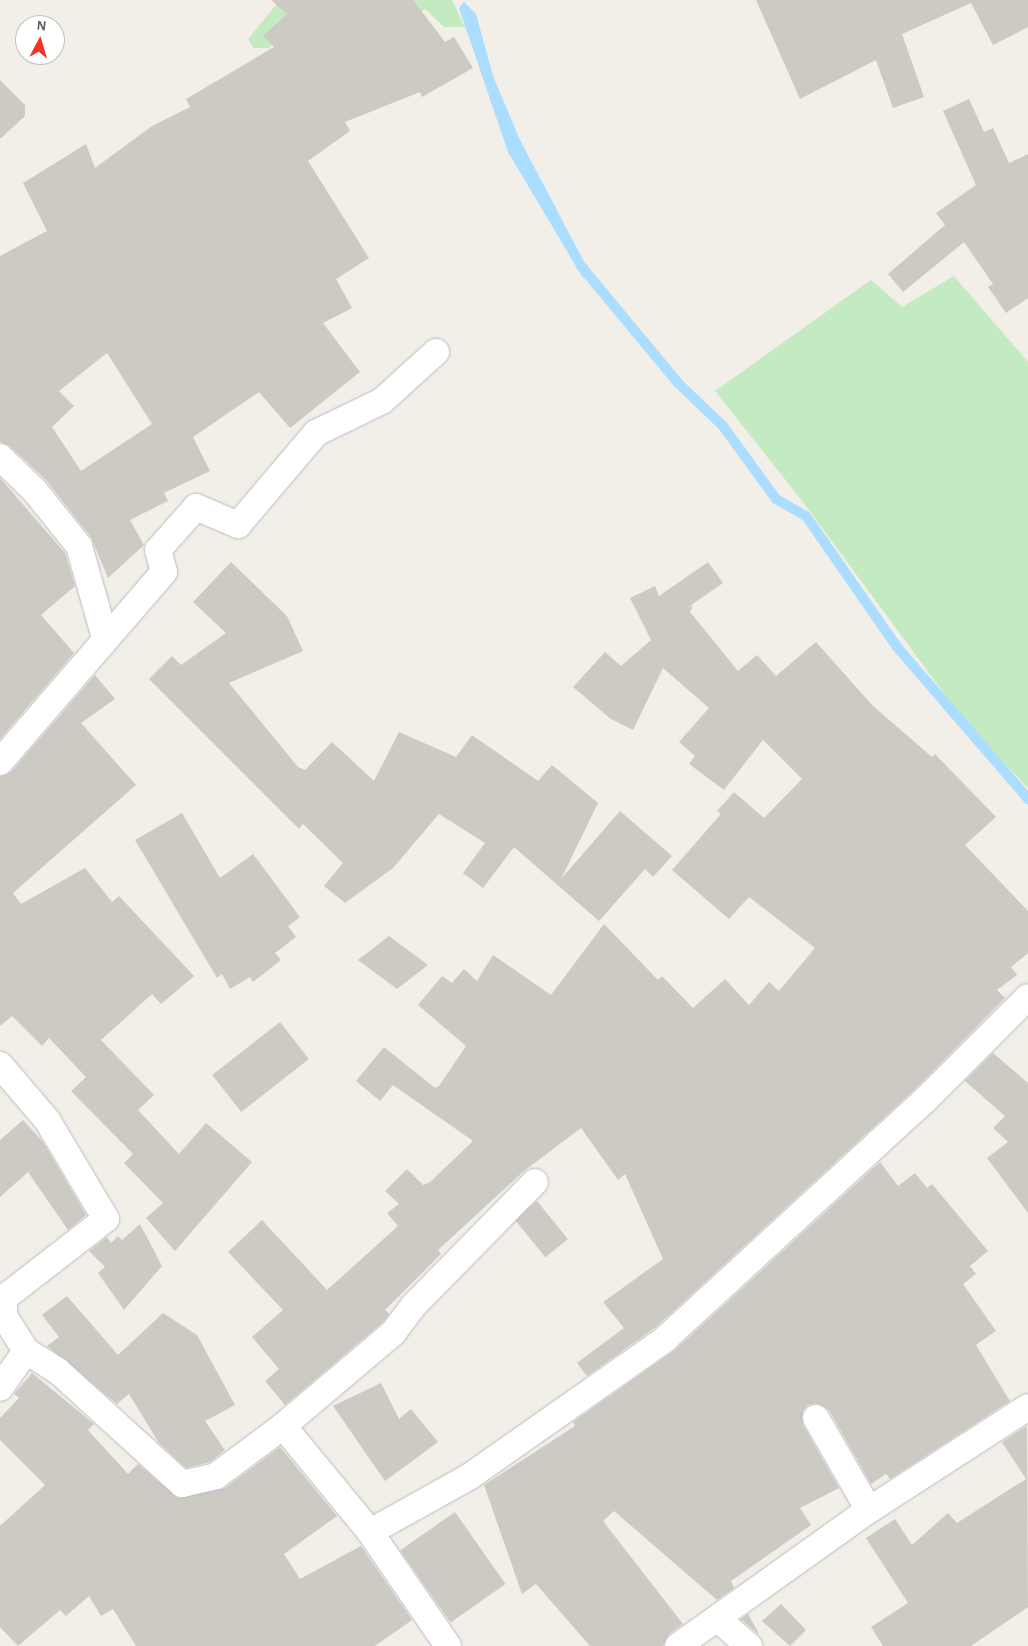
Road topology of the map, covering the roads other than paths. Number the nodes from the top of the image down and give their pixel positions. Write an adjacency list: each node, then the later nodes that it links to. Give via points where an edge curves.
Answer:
1 (436, 352): 3 (street, via 382,400 316,433 238,525 196,507 158,550 164,572)
2 (0, 457): 3 (street, via 35,491 78,546)
3 (106, 638): 4 (street)
4 (0, 762)
5 (1028, 997): 14 (street, via 926,1099 665,1339 469,1477)
6 (0, 1065): 8 (street, via 47,1120 106,1219 4,1298 4,1316)
7 (535, 1182): 12 (street, via 415,1304 393,1333)
8 (26, 1351): 9 (street); 12 (street, via 58,1370 182,1484 216,1476)
9 (0, 1388)
10 (1028, 1407): 13 (street)
11 (816, 1418): 13 (street)
12 (283, 1426): 14 (street)
13 (868, 1510): 15 (street)
14 (370, 1532): 16 (street)
15 (719, 1620): 17 (street); 18 (street)
16 (448, 1646)
17 (678, 1646)
18 (749, 1646)

